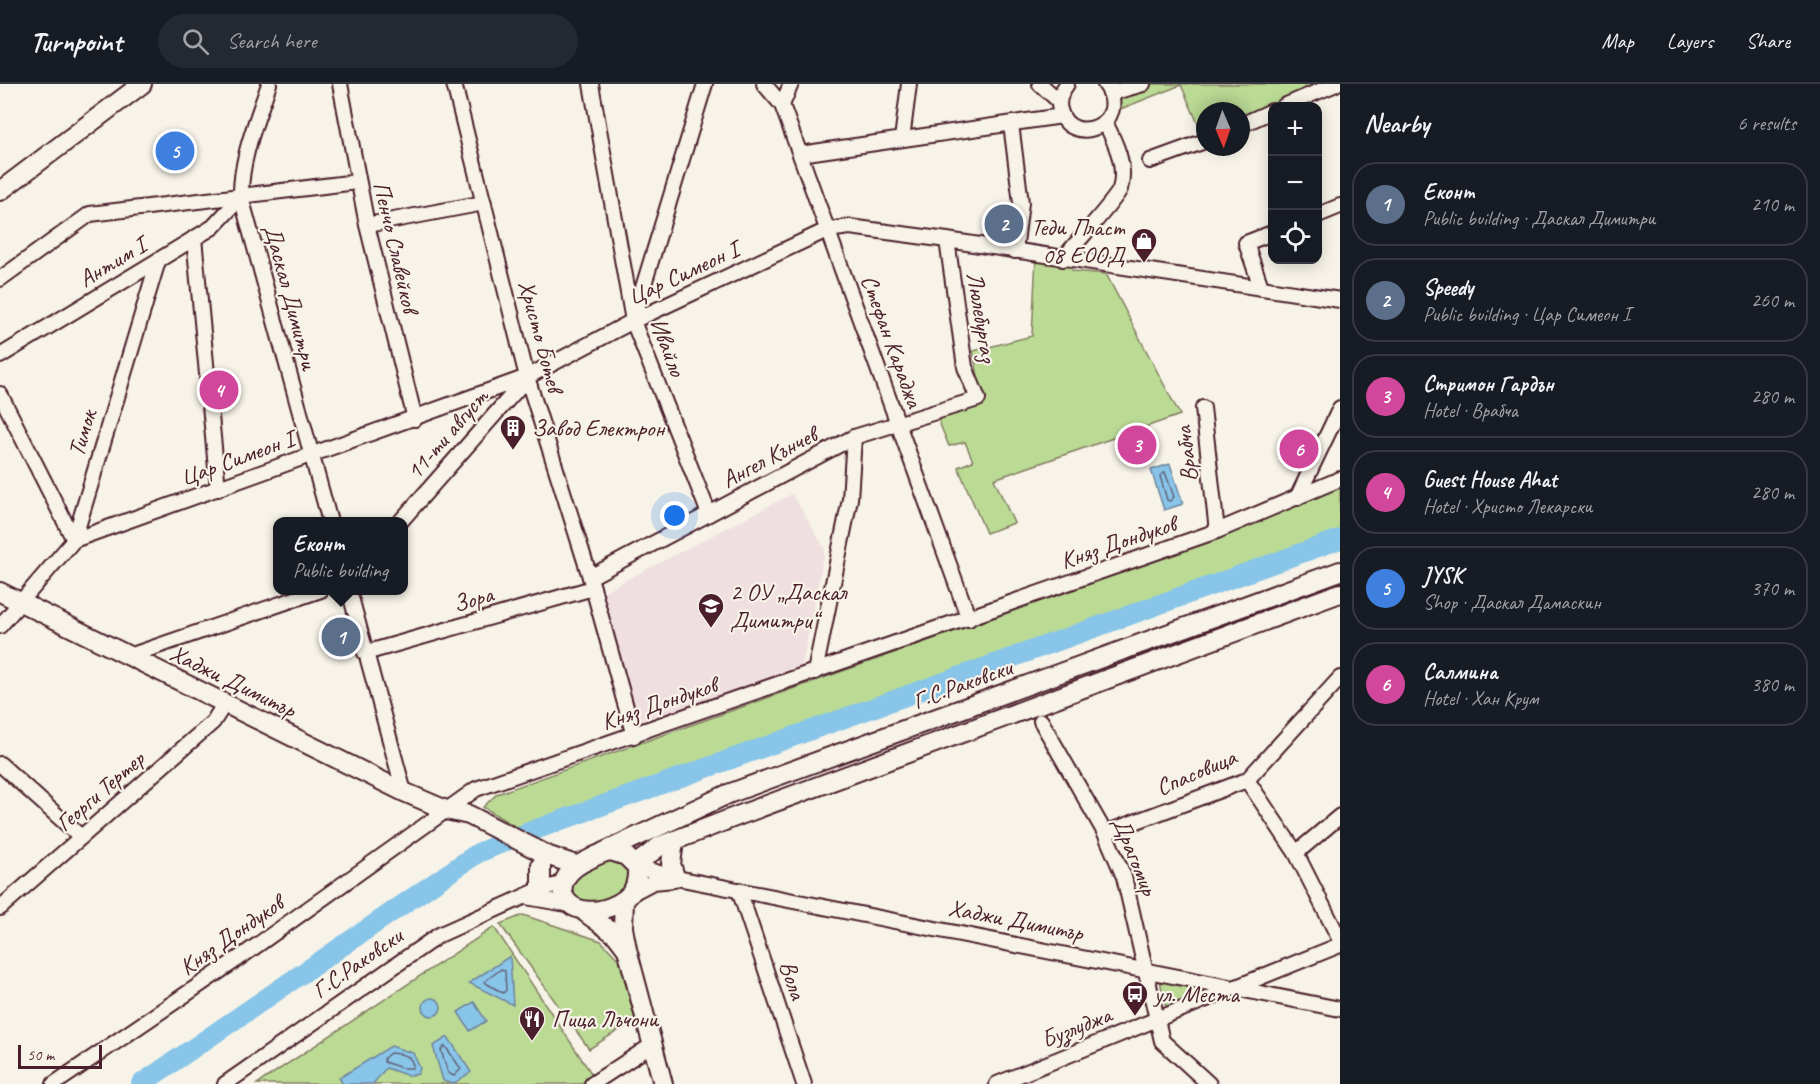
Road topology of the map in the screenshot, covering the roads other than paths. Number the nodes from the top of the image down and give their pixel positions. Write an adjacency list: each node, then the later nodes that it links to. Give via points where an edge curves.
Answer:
1 (142, 84): 28 (street)
2 (268, 84): 29 (street, Даскал Димитри, via 245,161)
3 (340, 84): 27 (street, Пенчо Славейков)
4 (454, 84): 30 (street, Христо Ботев)
5 (591, 84): 44 (street, Ивайло)
6 (705, 84): 44 (street)
7 (764, 84): 17 (street, Стефан Караджа)
8 (791, 84): 17 (street)
9 (909, 84): 23 (street)
10 (1040, 84): 15 (street)
11 (1067, 84): 15 (street)
12 (1105, 84): 13 (street, via 1115,92); 21 (street, via 1113,107)
13 (1143, 84)
14 (1336, 84): 16 (street)
15 (1059, 101): 19 (street)
16 (1293, 102)
17 (782, 105): 25 (street, Стефан Караджа)
18 (1268, 113): 20 (street)
19 (1062, 116): 21 (street, via 1082,130); 22 (street)
20 (1250, 121)
21 (1105, 122): 39 (street, via 1118,148 1122,171 1119,191)
22 (1011, 124): 23 (street); 38 (street, via 1021,203)
23 (902, 139): 25 (street)
24 (1196, 144): 26 (street)
25 (800, 154): 34 (street, Стефан Караджа)
26 (1150, 161)
27 (357, 182): 29 (street); 33 (street, Пенчо Славейков)
28 (0, 191)
29 (241, 197): 36 (street, Антим I, via 213,227); 41 (street, via 90,214); 54 (street, Даскал Димитри)
30 (484, 203): 33 (street); 46 (street, Христо Ботев)
31 (1340, 206): 32 (street)
32 (1322, 213)
33 (367, 225): 51 (street, Пенчо Славейков)
34 (827, 230): 37 (street, Цар Симеон I, via 850,227); 44 (street, Цар Симеон I); 52 (street, Стефан Караджа)
35 (1268, 234): 42 (street, via 1245,243)
36 (194, 238): 40 (street, Антим I); 56 (street)
37 (947, 240): 38 (street, Цар Симеон I); 48 (street, Люлебургаз, via 965,367)
38 (1015, 250): 39 (street, Цар Симеон I)
39 (1063, 259): 42 (street, Цар Симеон I)
40 (158, 261): 45 (street, Антим I); 62 (street, Тимок)
41 (0, 279)
42 (1262, 287): 43 (street, Цар Симеон I)
43 (1340, 300)
44 (633, 321): 46 (street, Цар Симеон I); 58 (street, Ивайло)
45 (0, 356)
46 (527, 377): 51 (street, Цар Симеон I); 60 (street, 11-ти август); 64 (street, Христо Ботев)
47 (0, 394): 62 (street)
48 (978, 399): 52 (street, Ангел Кънчев)
49 (1203, 408): 61 (street, Врабча)
50 (1340, 408): 57 (street)
51 (415, 419): 54 (street, Цар Симеон I)
52 (898, 422): 53 (street, Ангел Кънчев); 70 (street, Стефан Караджа)
53 (854, 437): 58 (street, Ангел Кънчев); 74 (street, via 850,499)
54 (310, 456): 56 (street, Цар Симеон I); 59 (street, Даскал Димитри)
55 (1340, 479): 57 (street, Княз Дондуков)
56 (218, 489): 62 (street, Цар Симеон I)
57 (1297, 498): 61 (street, Княз Дондуков)
58 (709, 514): 64 (street, Ангел Кънчев)
59 (328, 517)
60 (404, 517)
61 (1217, 531): 70 (street, Княз Дондуков)
62 (74, 540): 69 (street, Тимок)
63 (1340, 571): 87 (street, Г.С.Раковски, via 728,794)
64 (591, 582): 72 (street, Зора); 78 (street, Христо Ботев)
65 (0, 592): 69 (street, Хаджи Димитър)
66 (1340, 593): 86 (street, Г.С.Раковски)
67 (309, 595): 73 (street)
68 (350, 595): 72 (street)
69 (20, 602): 71 (street, Тимок); 73 (street, Хаджи Димитър)
70 (969, 619): 74 (street, Княз Дондуков)
71 (0, 626)
72 (365, 653): 81 (street)
73 (129, 656): 76 (street, Хаджи Димитър)
74 (815, 672): 78 (street, Княз Дондуков)
75 (1340, 678): 80 (street, Спасовица)
76 (225, 703): 81 (street, Хаджи Димитър); 85 (street, Георги Тертер, via 213,722)
77 (1041, 721): 84 (street, Драгомир)
78 (634, 736): 82 (street, Княз Дондуков, via 476,789)
79 (0, 764): 85 (street)
80 (1247, 780): 84 (street, Спасовица); 88 (street)
81 (404, 792): 82 (street, Хаджи Димитър)
82 (446, 810): 89 (street, Хаджи Димитър); 107 (street, Княз Дондуков)
83 (1340, 816): 88 (street)
84 (1105, 833): 102 (street, Драгомир, via 1131,900)
85 (81, 837): 97 (street, Георги Тертер)
86 (674, 841): 91 (street, Г.С.Раковски, via 660,846); 92 (street, via 671,864)
87 (604, 852): 90 (street); 91 (street, via 622,853)
88 (1296, 853): 99 (street)
89 (545, 861): 90 (street); 93 (street); 95 (street)
90 (576, 865): 93 (street)
91 (637, 866): 92 (street); 96 (street, via 638,879)
92 (679, 878): 94 (street, Хаджи Димитър); 96 (street, via 653,882)
93 (562, 882): 95 (street, Г.С.Раковски); 98 (street, via 566,899)
94 (739, 890): 102 (street, Хаджи Димитър); 111 (street, Вола)
95 (534, 893): 98 (street); 108 (street, Г.С.Раковски, via 439,935)
96 (628, 897): 98 (street, via 607,909); 101 (street, via 623,928)
97 (0, 908)
98 (579, 909): 101 (street, via 616,934)
99 (1340, 940)
100 (1340, 945): 103 (street, Бузлуджа)
101 (627, 949): 106 (street)
102 (1147, 970): 103 (street, Хаджи Димитър); 105 (street, Драгомир)
103 (1234, 988): 104 (street, Хаджи Димитър); 105 (street, Бузлуджа)
104 (1340, 1009)
105 (1157, 1019): 112 (street, Бузлуджа); 113 (street, Драгомир, via 1161,1041)
106 (652, 1045): 109 (street); 110 (street)
107 (54, 1084)
108 (225, 1084)
109 (592, 1084)
110 (663, 1084)
111 (804, 1084)
112 (997, 1084)
113 (1209, 1084)

